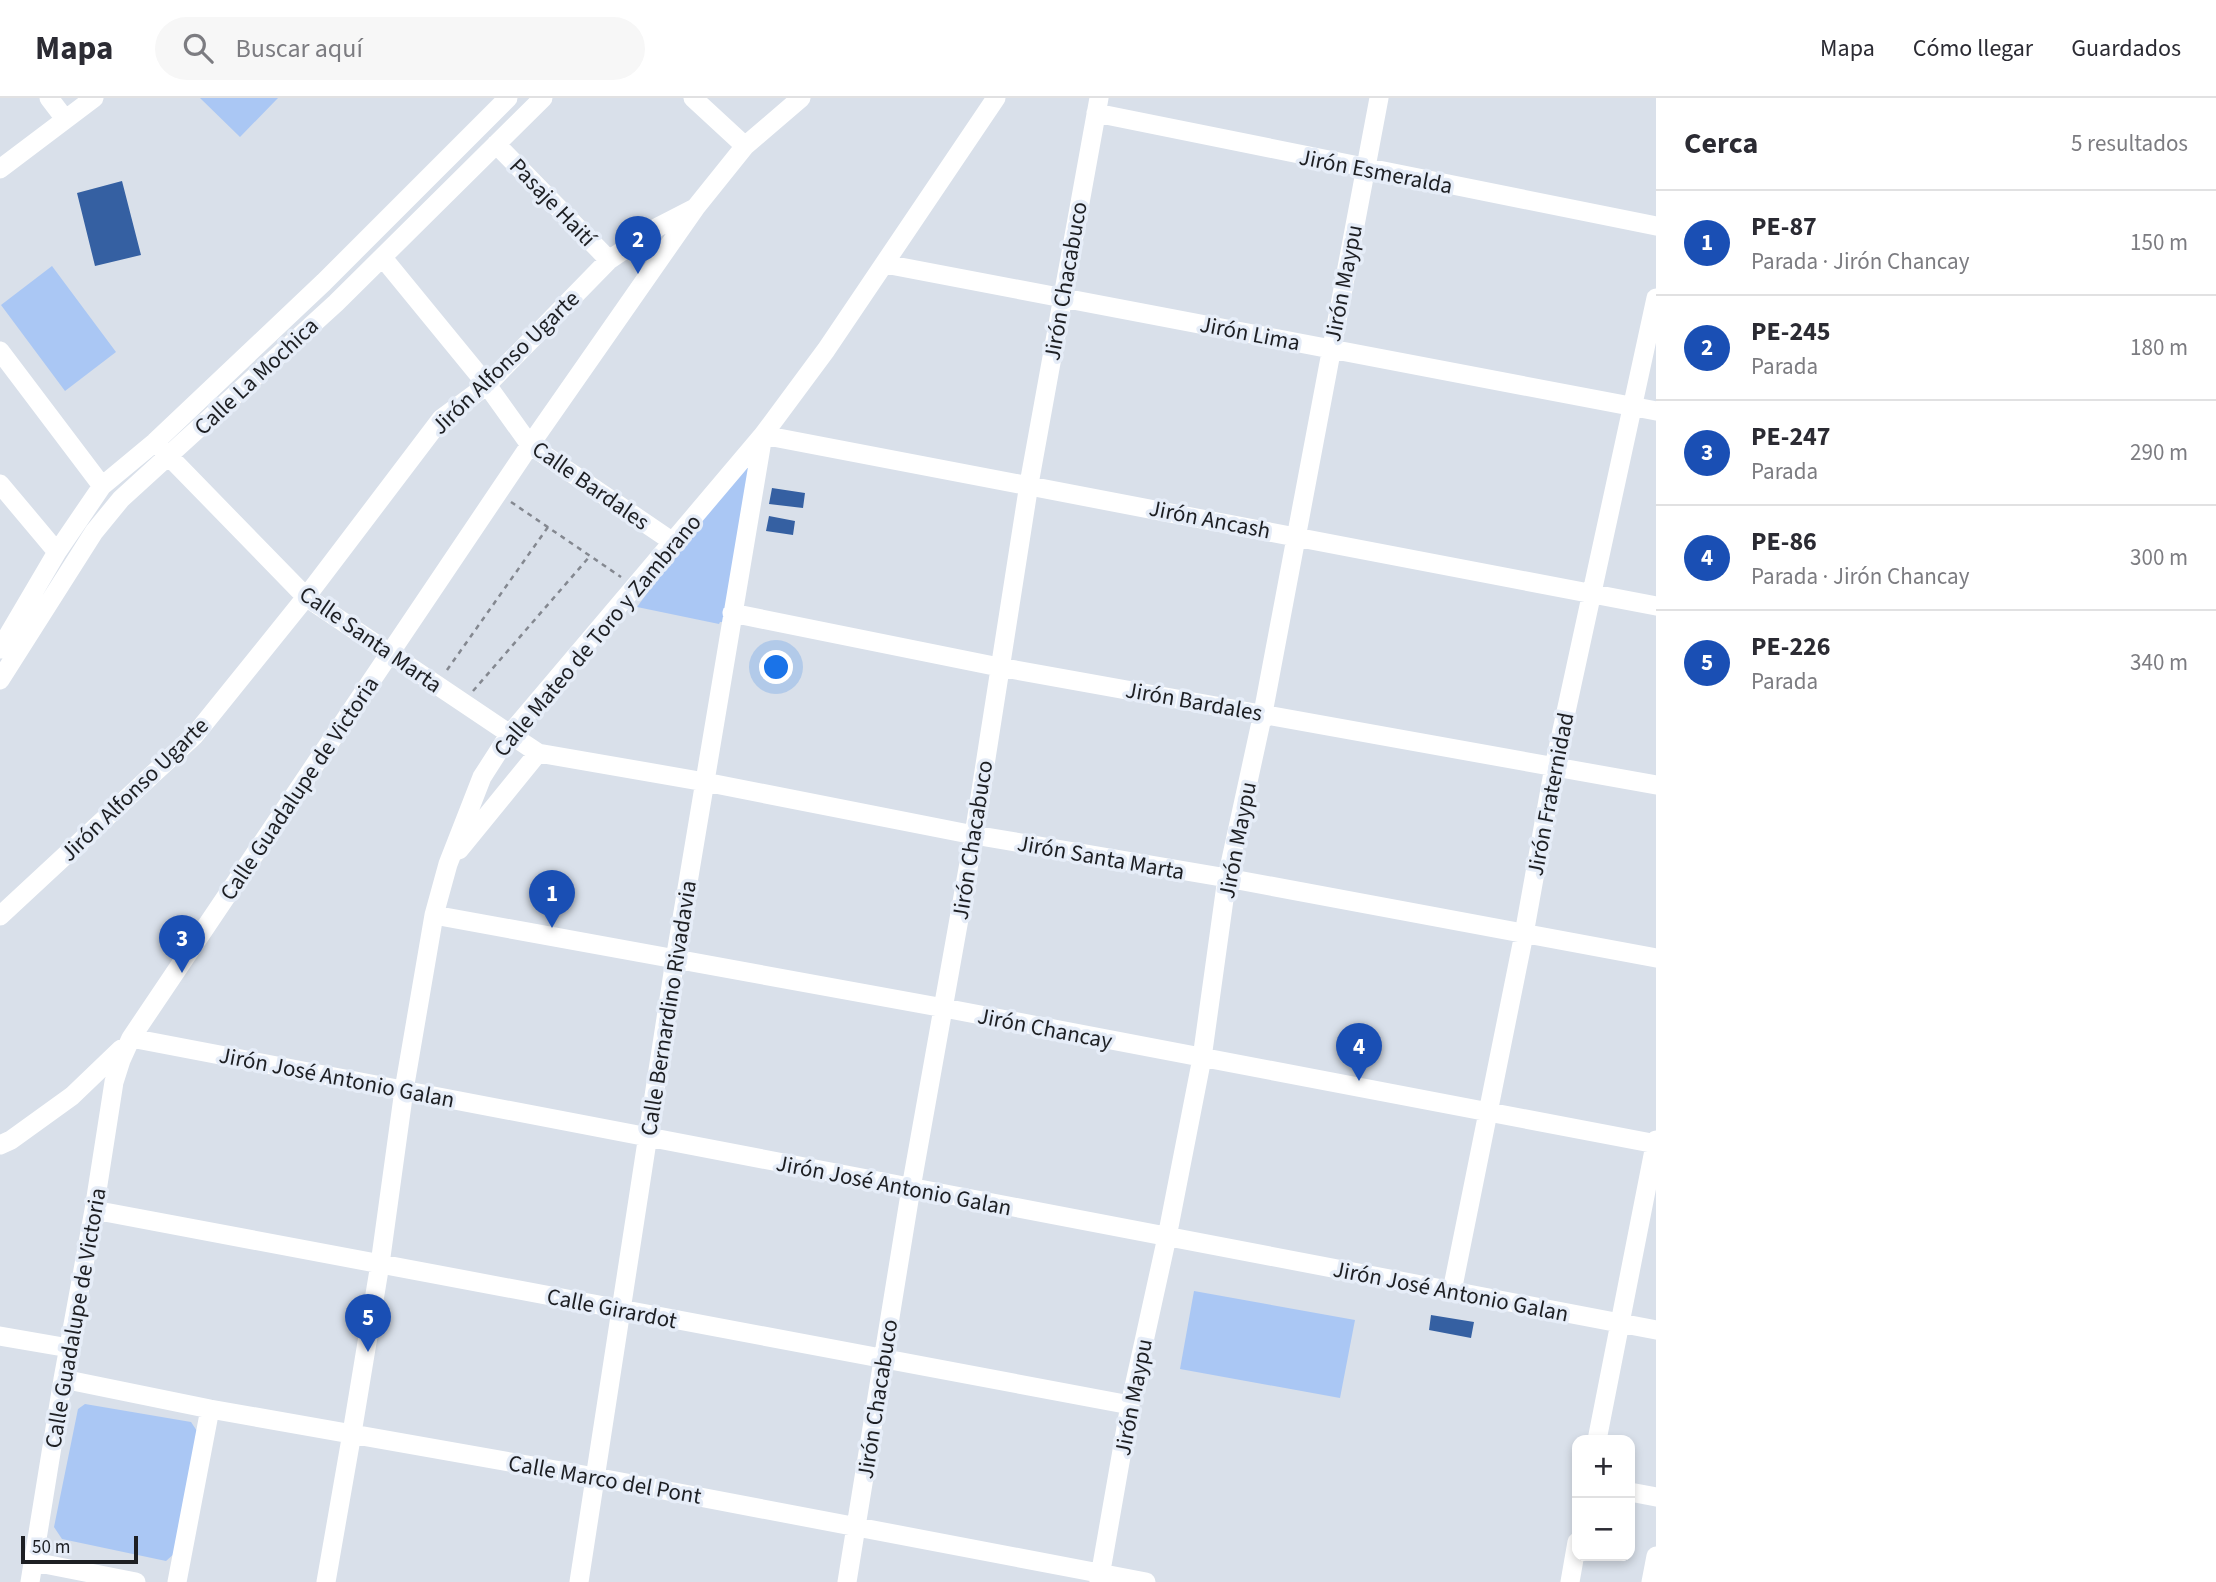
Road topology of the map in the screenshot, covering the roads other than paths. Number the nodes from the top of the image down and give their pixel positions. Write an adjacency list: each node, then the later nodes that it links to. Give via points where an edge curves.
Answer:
1 (49, 98): 10 (street)
2 (94, 98): 10 (street)
3 (508, 98): 29 (street, Calle La Mochica)
4 (542, 98): 11 (street, Calle La Mochica)
5 (693, 98): 12 (street)
6 (801, 98): 12 (street, Calle Guadalupe de Victoria)
7 (996, 98): 19 (street, Calle Mateo de Toro y Zambrano)
8 (1378, 98): 14 (street, Jirón Maypu)
9 (1097, 106): 14 (street, Jirón Esmeralda); 20 (street, Jirón Chacabuco)
10 (65, 120): 13 (street)
11 (496, 144): 17 (street, Calle La Mochica); 18 (street, Pasaje Haití)
12 (745, 146): 15 (street, Calle Guadalupe de Victoria)
13 (0, 169)
14 (1364, 169): 16 (street, Jirón Esmeralda); 22 (street, Jirón Maypu)
15 (696, 207): 18 (street, Jirón Alfonso Ugarte); 28 (street, Calle Guadalupe de Victoria)
16 (1656, 226)
17 (383, 258): 24 (street, Calle Bardales); 29 (street, Calle La Mochica)
18 (609, 260): 24 (street, Jirón Alfonso Ugarte)
19 (885, 264): 20 (street, Jirón Lima); 27 (street, Calle Mateo de Toro y Zambrano)
20 (1062, 298): 22 (street, Jirón Lima); 31 (street, Jirón Chacabuco)
21 (1656, 298): 25 (street, Jirón Fraternidad)
22 (1331, 348): 25 (street, Jirón Lima); 33 (street, Jirón Maypu)
23 (0, 351): 32 (street)
24 (487, 385): 28 (street, Calle Bardales); 37 (street, Jirón Alfonso Ugarte, via 435,425)
25 (1632, 406): 26 (street, Jirón Lima); 36 (street, Jirón Fraternidad)
26 (1656, 411)
27 (763, 435): 31 (street, Jirón Ancash); 34 (street, Calle Mateo de Toro y Zambrano); 39 (street, Calle Bernardino Rivadavia)
28 (530, 444): 34 (street, Calle Bardales); 41 (street, Calle Guadalupe de Victoria)
29 (162, 449): 32 (street, Calle La Mochica); 37 (street, Calle Santa Marta); 43 (street, Calle La Mochica, via 94,532)
30 (0, 484): 35 (street)
31 (1029, 484): 33 (street, Jirón Ancash); 42 (street, Jirón Chacabuco)
32 (102, 486): 35 (street, Calle La Mochica)
33 (1296, 536): 36 (street, Jirón Ancash); 44 (street, Jirón Maypu)
34 (673, 542): 45 (street, Calle Mateo de Toro y Zambrano)
35 (57, 552): 40 (street, Calle La Mochica)
36 (1593, 594): 38 (street, Jirón Ancash); 47 (street, Jirón Fraternidad)
37 (306, 597): 41 (street, Calle Santa Marta); 54 (street, Jirón Alfonso Ugarte, via 194,736)
38 (1656, 606)
39 (732, 612): 42 (street, Jirón Bardales); 48 (street, Calle Bernardino Rivadavia)
40 (0, 649)
41 (390, 653): 45 (street, Calle Santa Marta); 59 (street, Calle Guadalupe de Victoria)
42 (999, 667): 44 (street, Jirón Bardales); 50 (street, Jirón Chacabuco)
43 (0, 680)
44 (1263, 713): 47 (street, Jirón Bardales); 52 (street, Jirón Maypu)
45 (509, 736): 46 (street, Jirón Santa Marta); 51 (street, Calle Mateo de Toro y Zambrano, via 482,777)
46 (538, 753): 48 (street, Jirón Santa Marta); 51 (street)
47 (1554, 767): 49 (street, Jirón Bardales); 55 (street, Jirón Fraternidad)
48 (705, 782): 50 (street, Jirón Santa Marta); 57 (street, Calle Bernardino Rivadavia)
49 (1656, 785)
50 (974, 835): 52 (street, Jirón Santa Marta); 58 (street, Jirón Chacabuco)
51 (448, 864): 53 (street, Calle Mateo de Toro y Zambrano)
52 (1227, 878): 55 (street, Jirón Santa Marta); 60 (street, Jirón Maypu)
53 (434, 915): 57 (street, Jirón Chancay); 62 (street, Calle Mateo de Toro y Zambrano)
54 (0, 916)
55 (1524, 934): 56 (street, Jirón Santa Marta); 63 (street, Jirón Fraternidad)
56 (1656, 958)
57 (675, 960): 58 (street, Jirón Chancay); 64 (street, Calle Bernardino Rivadavia)
58 (944, 1008): 60 (street, Jirón Chancay); 67 (street, Jirón Chacabuco)
59 (131, 1038): 61 (street, Calle Guadalupe de Victoria); 62 (street, Jirón José Antonio Galan)
60 (1202, 1058): 63 (street, Jirón Chancay); 69 (street, Jirón Maypu)
61 (106, 1077): 66 (street, Calle Guadalupe de Victoria); 68 (street, Calle Guadalupe de Victoria)
62 (404, 1090): 64 (street, Jirón José Antonio Galan); 70 (street, Calle Mateo de Toro y Zambrano)
63 (1487, 1111): 65 (street, Jirón Chancay); 71 (street, Jirón Fraternidad)
64 (647, 1137): 67 (street, Jirón José Antonio Galan); 72 (street, Calle Bernardino Rivadavia)
65 (1656, 1143): 73 (street)
66 (0, 1145)
67 (911, 1188): 69 (street, Jirón José Antonio Galan); 77 (street, Jirón Chacabuco)
68 (94, 1210): 70 (street, Calle Girardot); 76 (street, Calle Guadalupe de Victoria)
69 (1167, 1237): 71 (street, Jirón José Antonio Galan); 79 (street, Jirón Maypu)
70 (380, 1264): 72 (street, Calle Girardot); 81 (street, Calle Mateo de Toro y Zambrano)
71 (1452, 1291): 73 (street, Jirón José Antonio Galan)
72 (621, 1309): 77 (street, Calle Girardot); 83 (street, Calle Bernardino Rivadavia)
73 (1621, 1323): 74 (street, Jirón José Antonio Galan); 82 (street)
74 (1656, 1329)
75 (0, 1336): 76 (street)
76 (69, 1348): 78 (street, Calle Guadalupe de Victoria)
77 (883, 1359): 79 (street, Calle Girardot); 86 (street, Jirón Chacabuco)
78 (63, 1379): 80 (street, Calle Marco del Pont); 89 (street, Calle Guadalupe de Victoria)
79 (1130, 1405): 90 (street, Jirón Maypu)
80 (210, 1409): 81 (street, Calle Marco del Pont); 93 (street)
81 (352, 1433): 83 (street, Calle Marco del Pont); 94 (street, Calle Mateo de Toro y Zambrano)
82 (1598, 1435)
83 (595, 1477): 86 (street, Calle Marco del Pont); 95 (street, Calle Bernardino Rivadavia)
84 (1635, 1493): 85 (street)
85 (1656, 1497)
86 (857, 1526): 90 (street, Calle Marco del Pont); 96 (street, Jirón Chacabuco)
87 (1656, 1556): 99 (street)
88 (1574, 1561): 98 (street)
89 (34, 1562): 91 (street, Calle Guadalupe de Victoria); 92 (street)
90 (1100, 1578): 97 (street, Calle Marco del Pont)
91 (30, 1582)
92 (136, 1582)
93 (177, 1582)
94 (326, 1582)
95 (579, 1582)
96 (847, 1582)
97 (1146, 1582)
98 (1570, 1582)
99 (1651, 1582)

